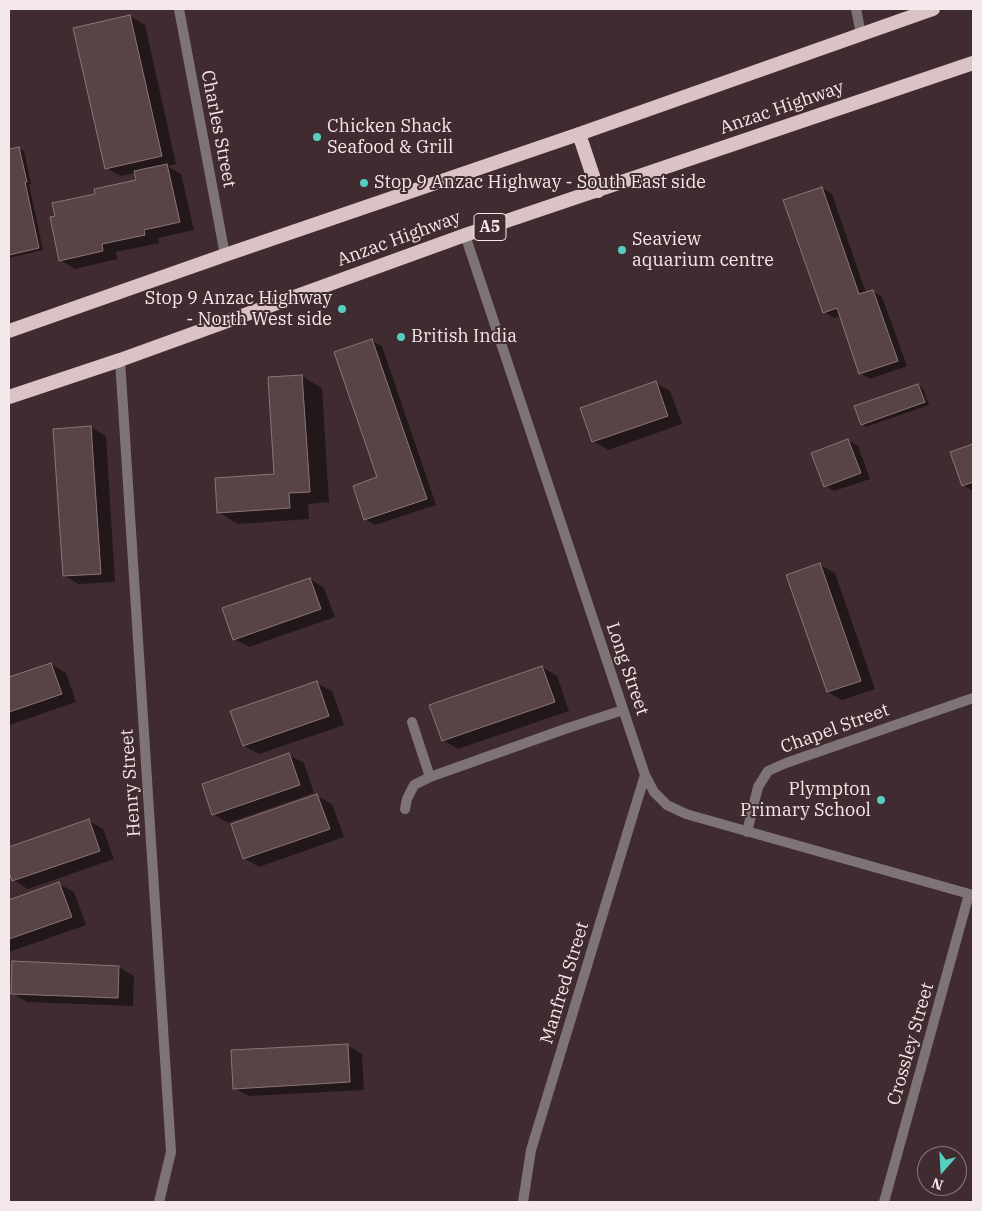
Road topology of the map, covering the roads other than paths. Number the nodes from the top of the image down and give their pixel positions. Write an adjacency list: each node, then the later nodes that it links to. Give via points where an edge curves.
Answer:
1 (179, 9): 9 (street, Charles Street)
2 (856, 9): 4 (street)
3 (933, 9): 4 (highway)
4 (861, 34): 6 (highway)
5 (973, 63): 7 (highway, Anzac Highway / A5)
6 (579, 134): 7 (highway); 9 (highway)
7 (598, 191): 8 (highway, Anzac Highway / A5)
8 (465, 235): 11 (highway, Anzac Highway / A5); 14 (street, Long Street)
9 (225, 255): 10 (highway)
10 (9, 332)
11 (120, 360): 12 (highway, Anzac Highway / A5); 21 (street, Henry Street, via 171,1152)
12 (9, 397)
13 (973, 698): 19 (street, Chapel Street, via 768,771 758,787)
14 (623, 710): 16 (street, Long Street); 17 (street)
15 (412, 722): 17 (street)
16 (645, 775): 19 (street, Long Street, via 654,792 667,805); 22 (street, Manfred Street, via 530,1150)
17 (430, 777): 18 (street, via 414,785)
18 (405, 809)
19 (747, 832): 20 (street, Long Street)
20 (971, 894): 23 (street, Crossley Street)
21 (159, 1202)
22 (523, 1202)
23 (884, 1202)

